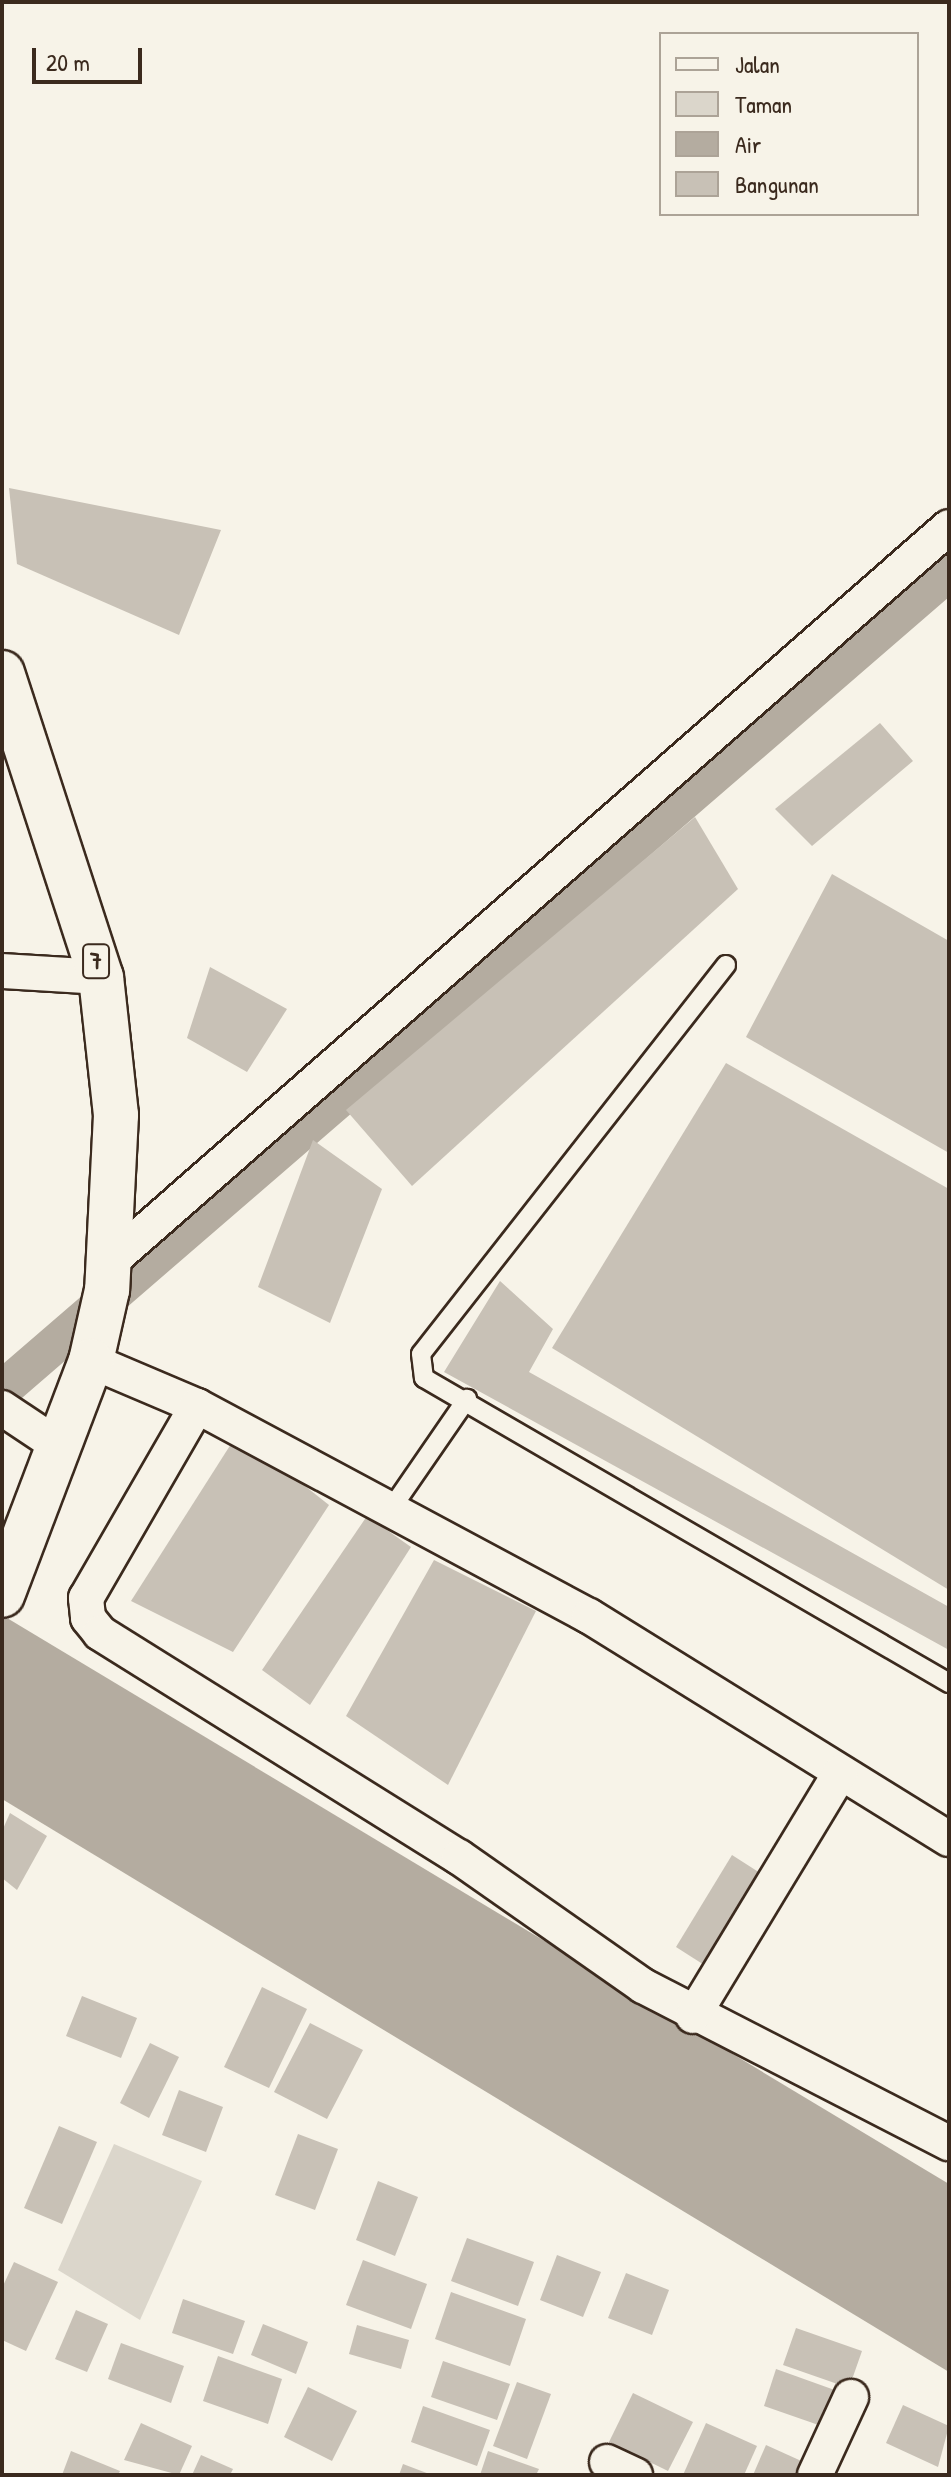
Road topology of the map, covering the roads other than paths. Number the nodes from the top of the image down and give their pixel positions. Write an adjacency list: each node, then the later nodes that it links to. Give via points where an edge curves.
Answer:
1 (949, 527): 6 (street)
2 (2, 673): 5 (highway, 7)
3 (726, 965): 8 (lane, via 421,1354 424,1378)
4 (2, 971): 5 (street)
5 (101, 977): 6 (highway, 7, via 116,1115)
6 (110, 1262): 7 (highway, 7)
7 (92, 1357): 9 (street); 11 (highway, 7)
8 (467, 1399): 12 (lane); 14 (lane)
9 (197, 1406): 12 (street); 17 (street, via 86,1598 88,1618 100,1633 459,1857)
10 (2, 1408): 11 (street)
11 (62, 1448): 13 (highway, 7)
12 (391, 1509): 15 (street, via 589,1616)
13 (6, 1585)
14 (949, 1683)
15 (840, 1773): 16 (street); 17 (street)
16 (949, 1839)
17 (693, 2016): 18 (street)
18 (949, 2143)
19 (851, 2397): 20 (street)
20 (815, 2475)

